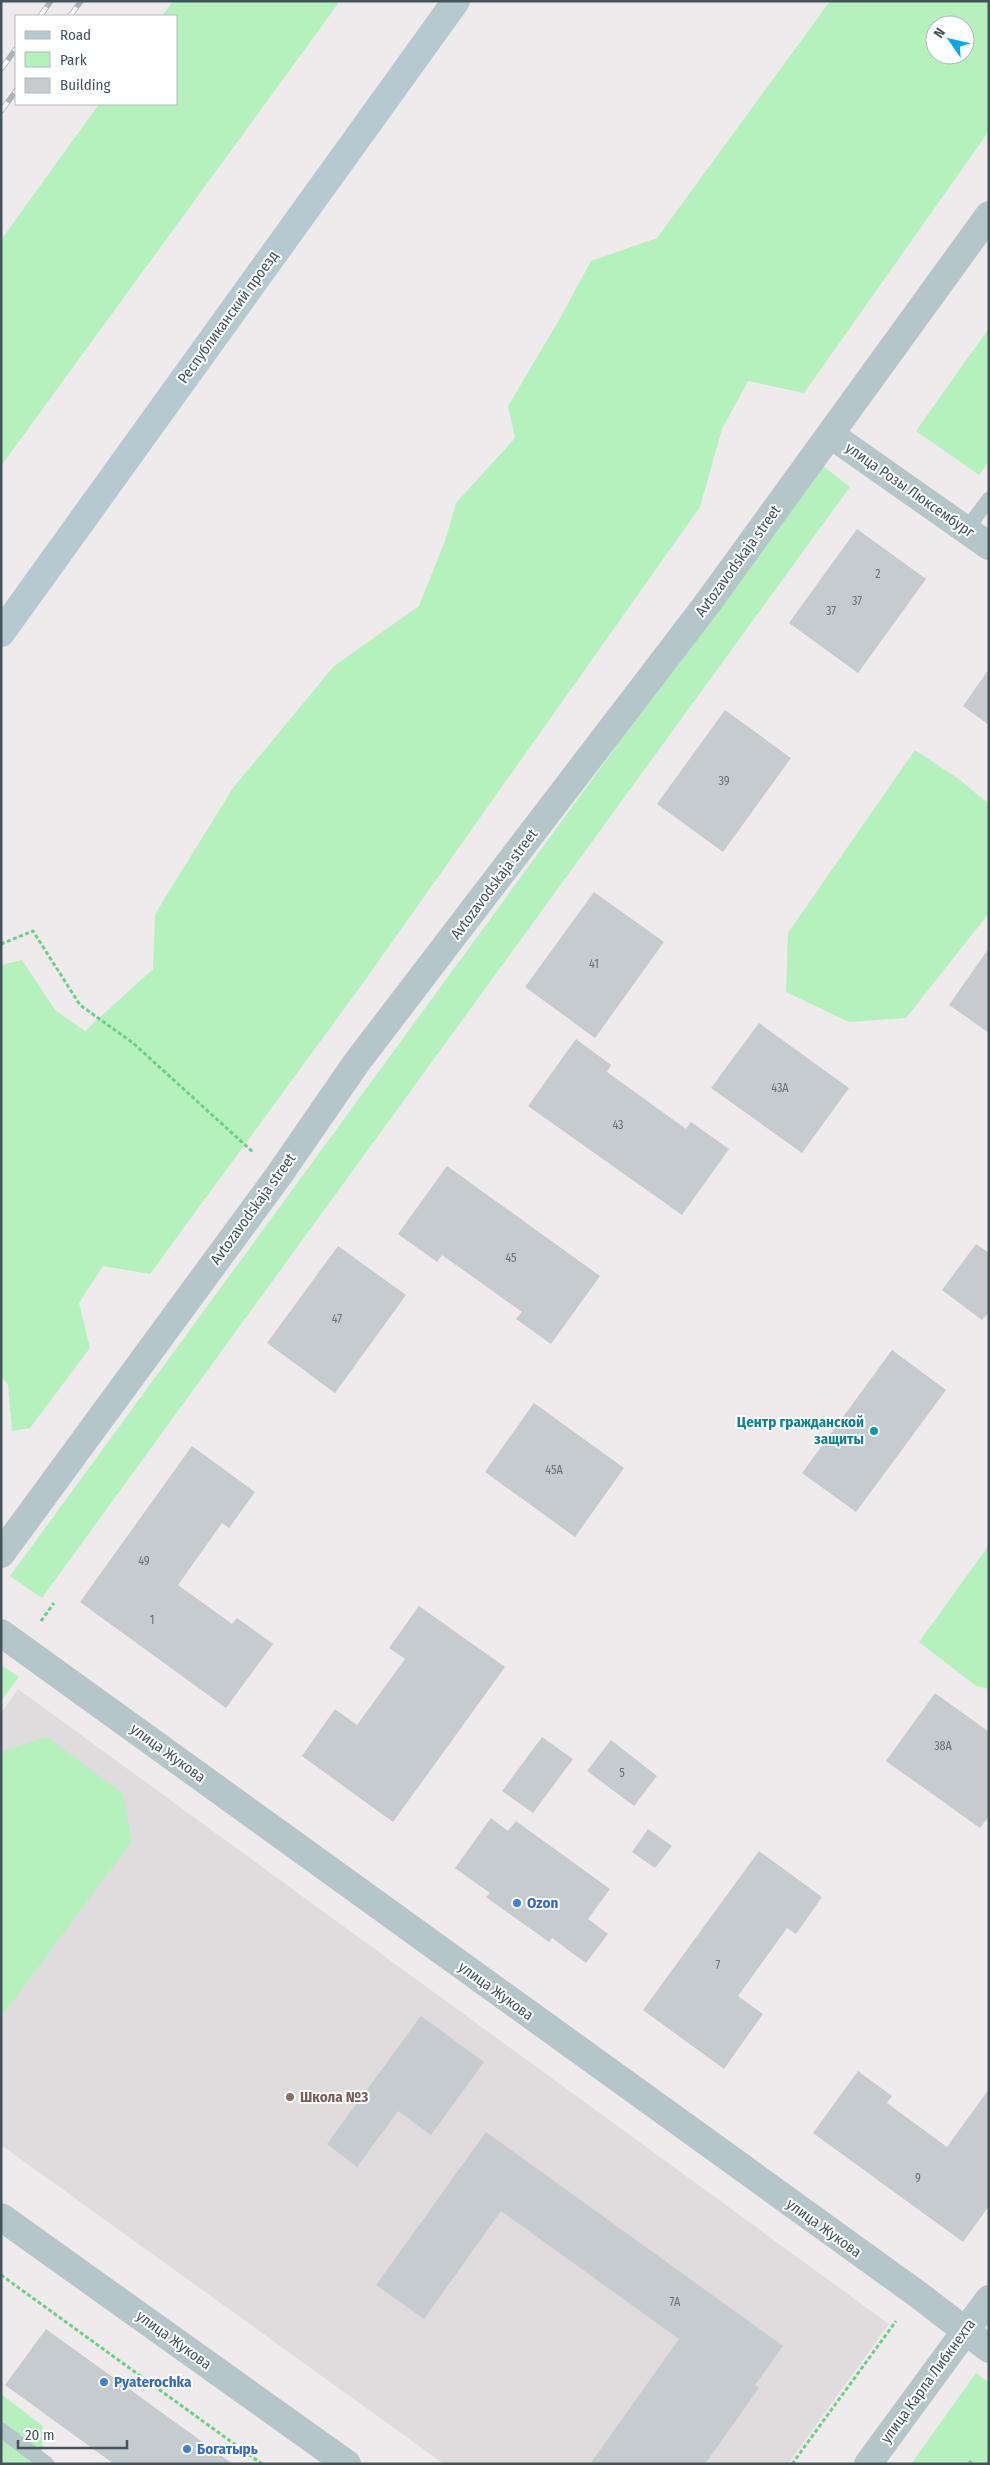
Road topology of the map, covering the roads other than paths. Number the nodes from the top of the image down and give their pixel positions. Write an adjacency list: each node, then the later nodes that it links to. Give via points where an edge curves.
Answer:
1 (456, 1): 7 (main road, Республиканский проезд)
2 (989, 215): 3 (street, Avtozavodskaja street)
3 (831, 435): 5 (street, улица Розы Люксембург); 8 (street, Avtozavodskaja street, via 707,604 357,1062 279,1175)
4 (989, 499): 5 (lane)
5 (966, 530): 6 (street, улица Розы Люксембург)
6 (989, 546)
7 (1, 633)
8 (1, 1554)
9 (1, 1634): 12 (street, улица Жукова, via 916,2293)
10 (1, 2217): 16 (street, улица Жукова)
11 (989, 2299): 12 (street, улица Карла Либкнехта)
12 (964, 2332): 13 (street, улица Жукова); 17 (street, улица Карла Либкнехта)
13 (989, 2350)
14 (1, 2430): 15 (lane)
15 (47, 2464)
16 (347, 2464)
17 (868, 2464)

